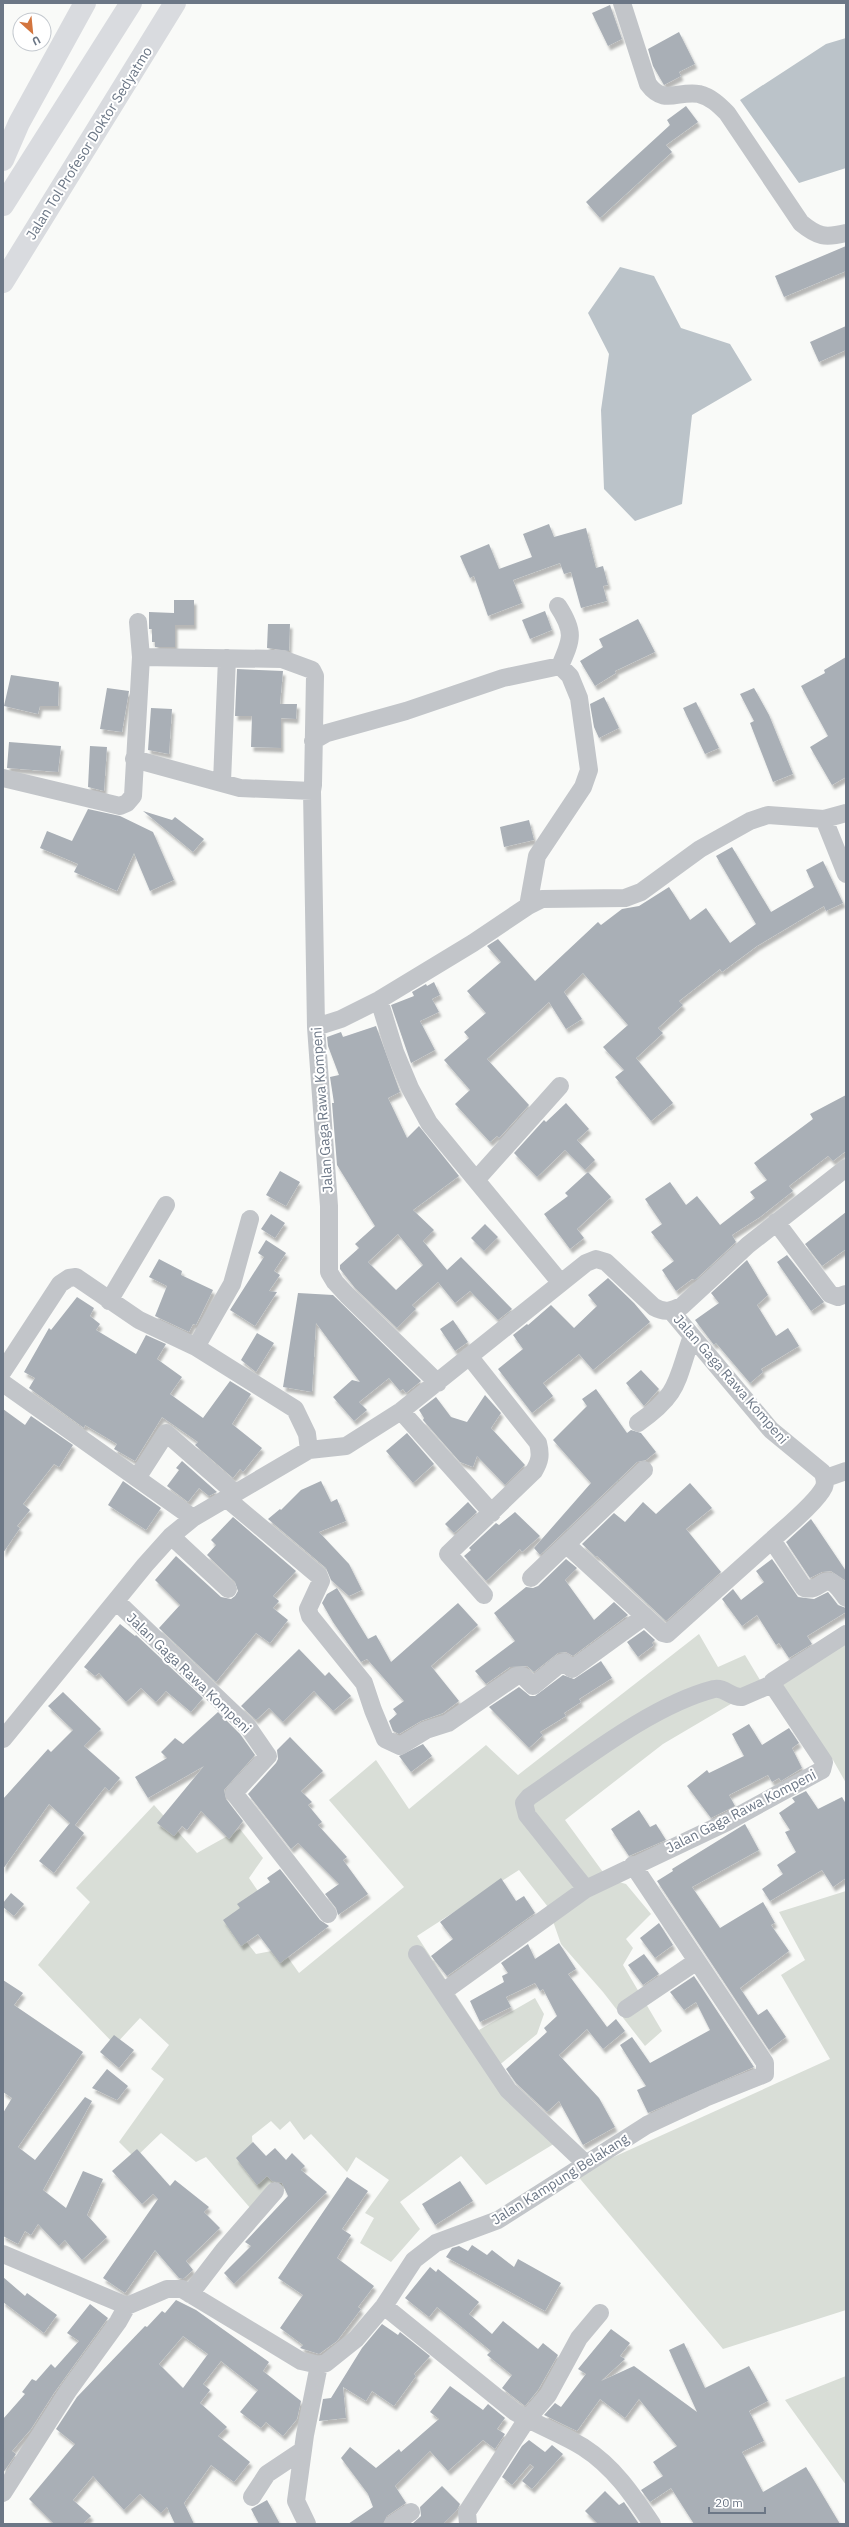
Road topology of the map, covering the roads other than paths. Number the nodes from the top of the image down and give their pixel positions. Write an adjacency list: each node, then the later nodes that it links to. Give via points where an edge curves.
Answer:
1 (85, 3): 5 (highway, via 20,123)
2 (131, 3): 6 (highway)
3 (175, 3): 8 (highway, Jalan Tol Profesor Doktor Sedyatmo)
4 (622, 3): 7 (street, via 648,84 654,93 662,97 699,94 715,101 727,113 801,223 814,234 830,237)
5 (3, 160)
6 (3, 204)
7 (846, 233)
8 (3, 282)
9 (558, 606): 13 (street, via 566,619 571,640)
10 (138, 622): 11 (street)
11 (141, 657): 12 (street); 15 (street)
12 (227, 658): 14 (street, Jalan Gaga Rawa Kompeni, via 282,659 296,662 314,672); 17 (street)
13 (560, 666): 14 (street, via 503,678 406,711 327,733); 22 (street, via 570,676 579,698 590,770 583,787 537,856)
14 (313, 741): 18 (street, Jalan Gaga Rawa Kompeni)
15 (134, 759): 16 (street, via 133,796 120,806); 17 (street)
16 (3, 778)
17 (222, 782): 18 (street, via 240,788)
18 (312, 791): 24 (street, Jalan Gaga Rawa Kompeni)
19 (846, 813): 20 (street)
20 (824, 819): 21 (street); 22 (street, via 768,815 750,821 700,849 641,892 625,898 542,899)
21 (846, 874)
22 (528, 906): 23 (street)
23 (379, 1000): 24 (street, via 341,1019); 27 (street, via 410,1088 429,1123)
24 (316, 1026): 40 (street, Jalan Gaga Rawa Kompeni, via 329,1206 329,1272 347,1295)
25 (560, 1086): 27 (street)
26 (846, 1168): 30 (street, Jalan Gaga Rawa Kompeni)
27 (476, 1180): 31 (street)
28 (166, 1205): 33 (street)
29 (250, 1219): 36 (street, via 232,1284)
30 (776, 1222): 32 (street, via 830,1294 838,1297); 34 (street, Jalan Gaga Rawa Kompeni, via 682,1306)
31 (560, 1282): 34 (street, Jalan Gaga Rawa Kompeni, via 586,1263 596,1259 606,1262 654,1307 662,1312); 37 (street, Jalan Gaga Rawa Kompeni)
32 (846, 1294)
33 (109, 1301): 36 (street, via 139,1320); 38 (street, via 76,1278 70,1278 60,1284)
34 (671, 1311): 35 (street, Jalan Gaga Rawa Kompeni)
35 (692, 1336): 42 (street, via 672,1392 658,1409); 47 (street, Jalan Gaga Rawa Kompeni, via 771,1430)
36 (196, 1347): 43 (street, via 295,1409 307,1434)
37 (470, 1356): 40 (street, Jalan Gaga Rawa Kompeni); 49 (street, via 538,1443 540,1452 540,1462 534,1471)
38 (3, 1371)
39 (3, 1383): 46 (street)
40 (438, 1383): 41 (street, Jalan Gaga Rawa Kompeni)
41 (401, 1411): 43 (street, Jalan Gaga Rawa Kompeni, via 346,1446); 49 (street)
42 (638, 1423)
43 (309, 1450): 48 (street, Jalan Gaga Rawa Kompeni)
44 (644, 1470): 53 (street)
45 (846, 1471): 47 (street)
46 (137, 1478): 48 (street, via 166,1433); 50 (street)
47 (826, 1478): 52 (street, via 824,1487 817,1496)
48 (230, 1496): 50 (street, Jalan Gaga Rawa Kompeni); 59 (street, via 319,1576 321,1581 308,1608 310,1616 364,1683 385,1739 400,1746 426,1730 448,1724 516,1676 523,1676 533,1686 561,1663 564,1662 572,1669)
49 (492, 1513): 56 (street, via 448,1554)
50 (193, 1518): 51 (street, Jalan Gaga Rawa Kompeni)
51 (171, 1536): 55 (street); 58 (street, Jalan Gaga Rawa Kompeni)
52 (772, 1540): 57 (street, via 804,1588 832,1582 837,1584); 59 (street, via 667,1634 663,1634)
53 (567, 1545): 54 (street); 59 (street)
54 (530, 1578)
55 (228, 1589)
56 (484, 1595)
57 (846, 1598)
58 (116, 1601): 62 (street, Jalan Gaga Rawa Kompeni); 65 (street, Jalan Gaga Rawa Kompeni, via 248,1727 268,1756 234,1793)
59 (645, 1616)
60 (846, 1634): 61 (street)
61 (772, 1684): 63 (street, Jalan Gaga Rawa Kompeni, via 824,1762 824,1768 727,1822); 64 (street, via 737,1698 724,1690 715,1689 677,1703 631,1727 529,1797 524,1803 527,1815)
62 (3, 1739)
63 (633, 1865): 64 (street, Jalan Gaga Rawa Kompeni); 67 (street)
64 (586, 1889): 68 (street, Jalan Gaga Rawa Kompeni)
65 (328, 1914)
66 (417, 1954): 68 (street)
67 (697, 1961): 69 (street); 70 (street, Jalan Kampung Belakang, via 765,2063 765,2074 647,2125)
68 (443, 1992): 70 (street, via 508,2090)
69 (626, 2009)
70 (581, 2168): 75 (street, Jalan Kampung Belakang, via 498,2220 436,2243 414,2260)
71 (275, 2191): 73 (street)
72 (3, 2254): 74 (street)
73 (190, 2294): 74 (street, via 182,2289 167,2289); 77 (street, via 301,2361)
74 (127, 2306): 80 (street)
75 (384, 2306): 77 (street, Jalan Kampung Belakang, via 356,2339 332,2359); 78 (street)
76 (600, 2313): 78 (street, via 578,2338 548,2395)
77 (319, 2365): 79 (street)
78 (527, 2419): 85 (street, via 467,2512); 86 (street, via 583,2447 614,2472)
79 (303, 2450): 81 (street, via 267,2474); 83 (street, via 296,2501)
80 (3, 2492)
81 (252, 2497)
82 (411, 2512): 84 (street)
83 (307, 2524)
84 (393, 2524)
85 (468, 2524)
86 (652, 2524)

